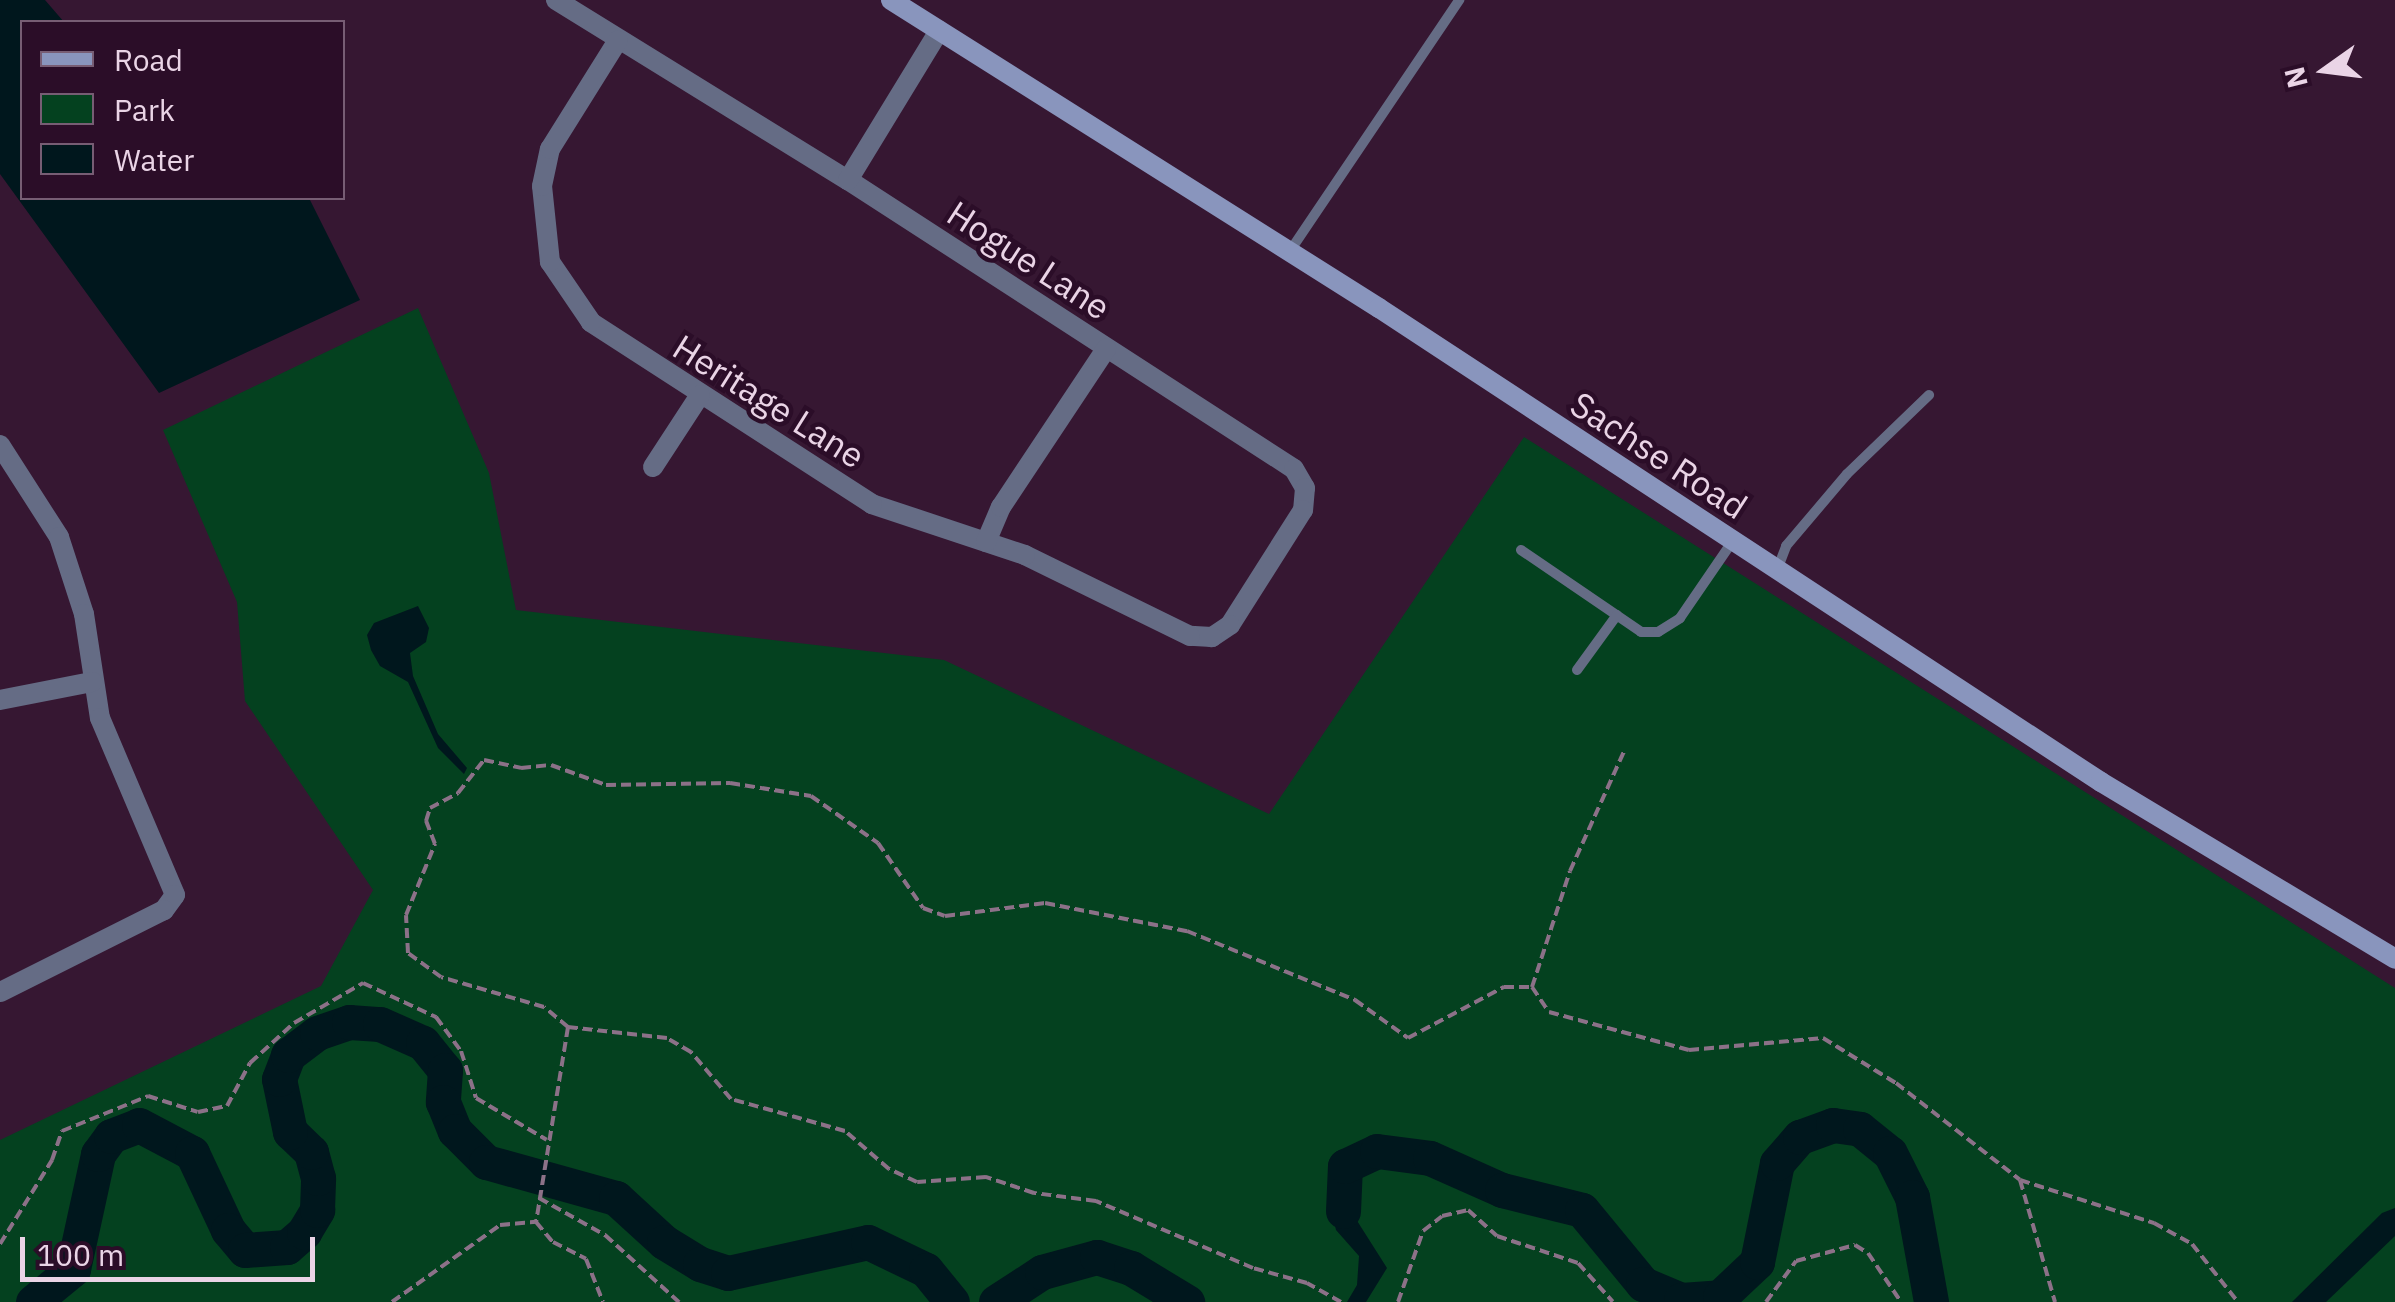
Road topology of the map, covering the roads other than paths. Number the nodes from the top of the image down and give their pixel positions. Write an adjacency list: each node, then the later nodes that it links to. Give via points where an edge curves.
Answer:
1 (556, 0): 5 (street, Hogue Lane)
2 (891, 0): 4 (main road, Sachse Road)
3 (1459, 0): 7 (lane)
4 (938, 31): 6 (street); 7 (main road, Sachse Road)
5 (618, 40): 6 (street, Hogue Lane); 9 (street, Heritage Lane, via 550,149 542,205 550,262 591,322)
6 (848, 180): 8 (street, Hogue Lane)
7 (1290, 251): 14 (main road, Sachse Road)
8 (1106, 349): 13 (street, via 1000,507); 18 (street, Hogue Lane, via 1286,463 1305,488 1298,519 1230,625)
9 (700, 395): 12 (street); 13 (street, Heritage Lane, via 872,504)
10 (1929, 395): 16 (lane, via 1847,474 1786,546)
11 (0, 444): 20 (street, via 59,538 84,614)
12 (652, 466)
13 (986, 542): 18 (street, Heritage Lane, via 1190,636)
14 (1732, 542): 16 (main road, Sachse Road); 17 (lane, via 1669,625 1641,632)
15 (1521, 550): 17 (lane)
16 (1776, 571): 22 (main road, Sachse Road, via 2146,810)
17 (1617, 615): 19 (lane)
18 (1212, 636)
19 (1577, 670)
20 (92, 682): 21 (street); 23 (street, via 112,752 176,896 149,918)
21 (0, 700)
22 (2395, 959)
23 (0, 992)

